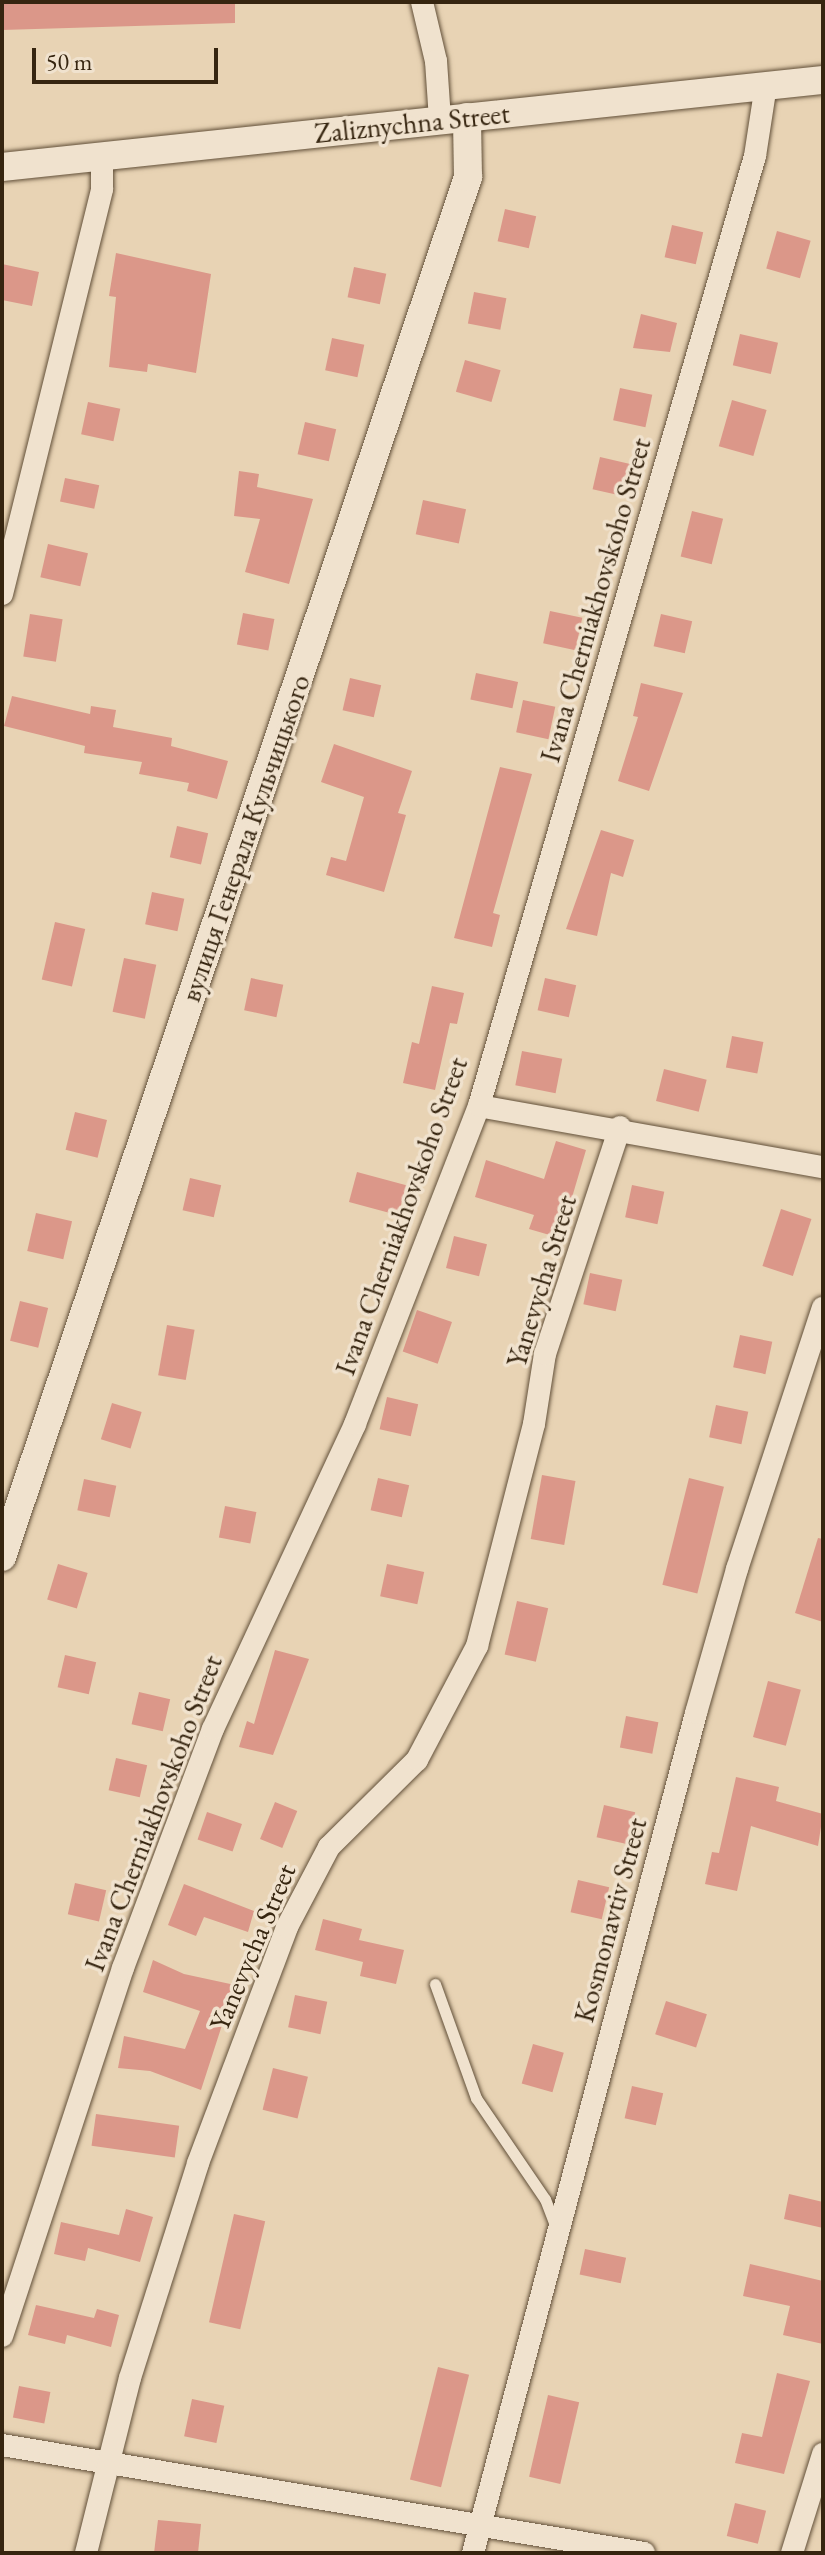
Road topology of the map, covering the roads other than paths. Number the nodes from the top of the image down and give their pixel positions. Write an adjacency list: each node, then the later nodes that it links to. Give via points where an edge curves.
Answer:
1 (422, 2): 4 (street)
2 (823, 80): 3 (street, Zaliznychna Street)
3 (766, 85): 4 (street, Zaliznychna Street); 8 (street, Ivana Cherniakhovskoho Street, via 755,156)
4 (454, 118): 5 (street, Zaliznychna Street); 12 (street, вулиця Генерала Кульчицького, via 468,177)
5 (102, 156): 6 (street, Zaliznychna Street); 7 (street, via 102,189)
6 (2, 167)
7 (2, 594)
8 (479, 1106): 9 (street); 15 (street, Ivana Cherniakhovskoho Street, via 355,1424 213,1729 123,1968)
9 (620, 1127): 10 (street); 18 (street, Yanevycha Street, via 545,1354 534,1424 477,1646 417,1760 329,1847 287,1927 198,2163 130,2378)
10 (823, 1167)
11 (823, 1308): 14 (street, Kosmonavtiv Street, via 737,1569 601,2067)
12 (2, 1557)
13 (435, 1984): 14 (lane, via 476,2098 545,2199)
14 (560, 2239): 19 (street, Kosmonavtiv Street)
15 (2, 2336)
16 (2, 2445): 18 (street)
17 (823, 2454): 23 (street)
18 (110, 2464): 19 (street); 20 (street, Yanevycha Street)
19 (484, 2524): 21 (street, Kosmonavtiv Street); 22 (street)
20 (86, 2553)
21 (473, 2553)
22 (644, 2553)
23 (792, 2553)

